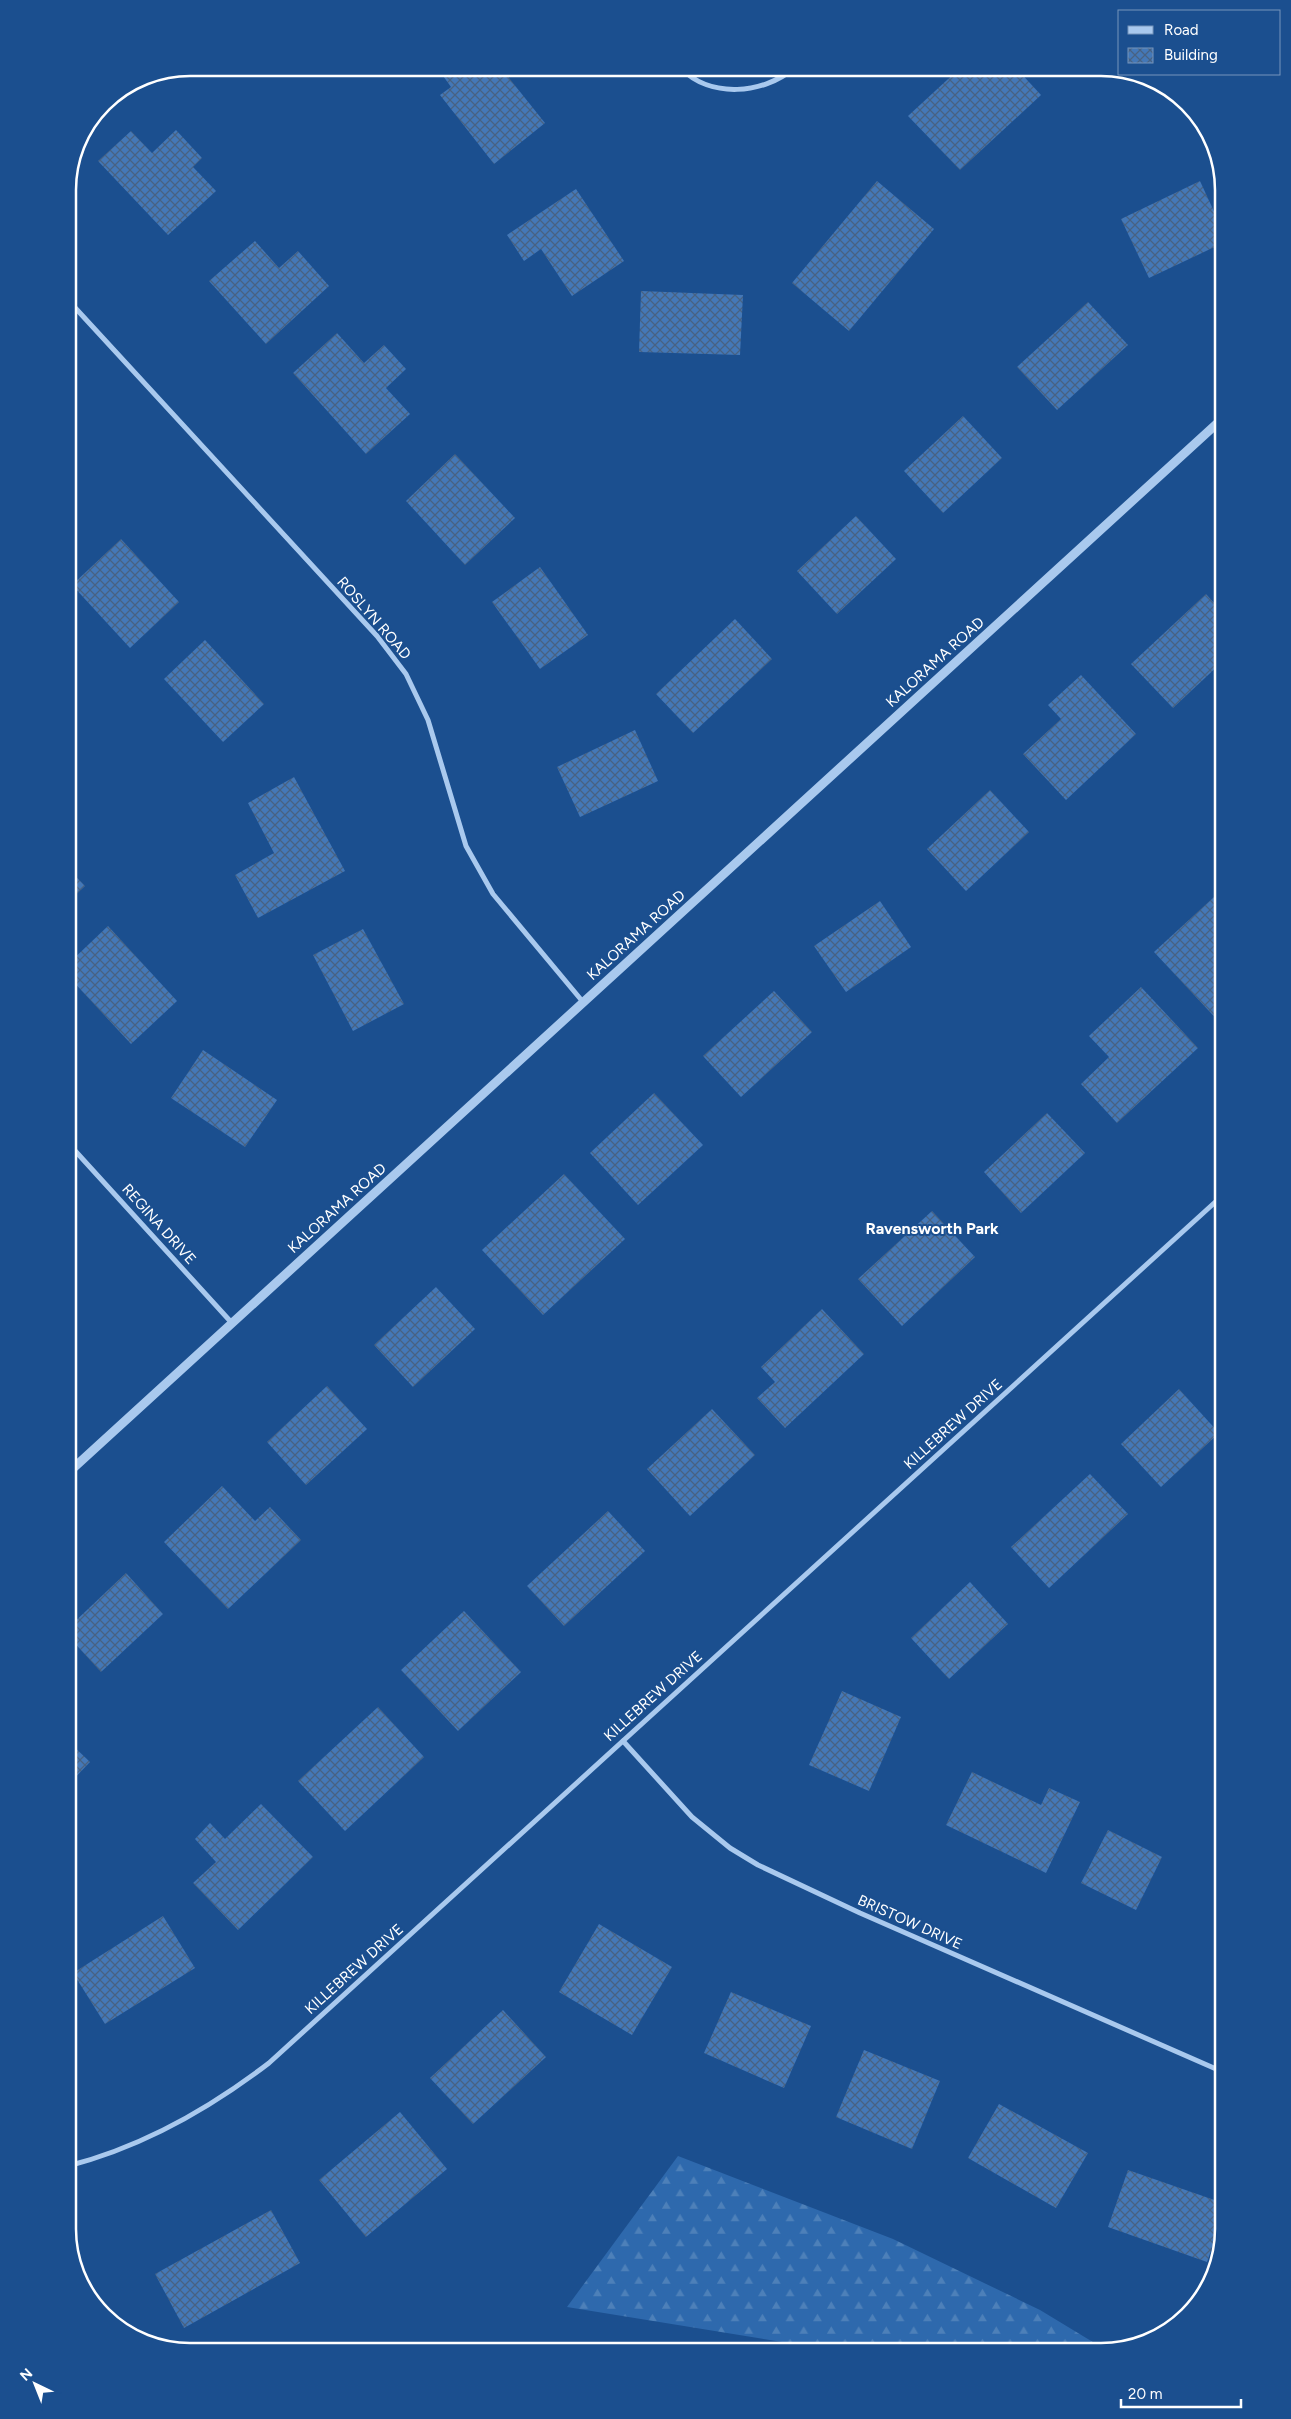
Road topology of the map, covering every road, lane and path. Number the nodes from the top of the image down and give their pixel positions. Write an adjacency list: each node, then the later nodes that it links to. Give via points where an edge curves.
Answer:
1 (694, 76): 2 (street, via 708,84 736,90 765,86)
2 (781, 76)
3 (76, 309): 5 (street, ROSLYN ROAD, via 377,636 406,674 428,720 466,846 493,894)
4 (1215, 426): 5 (street, KALORAMA ROAD)
5 (583, 1002): 8 (street, KALORAMA ROAD)
6 (76, 1152): 8 (street, REGINA DRIVE)
7 (1215, 1203): 10 (street, KILLEBREW DRIVE)
8 (231, 1322): 9 (street, KALORAMA ROAD)
9 (76, 1466)
10 (623, 1741): 11 (street, BRISTOW DRIVE, via 692,1817 730,1848 758,1865); 12 (street, KILLEBREW DRIVE, via 270,2063 232,2091 162,2131)
11 (1215, 2068)
12 (76, 2164)

